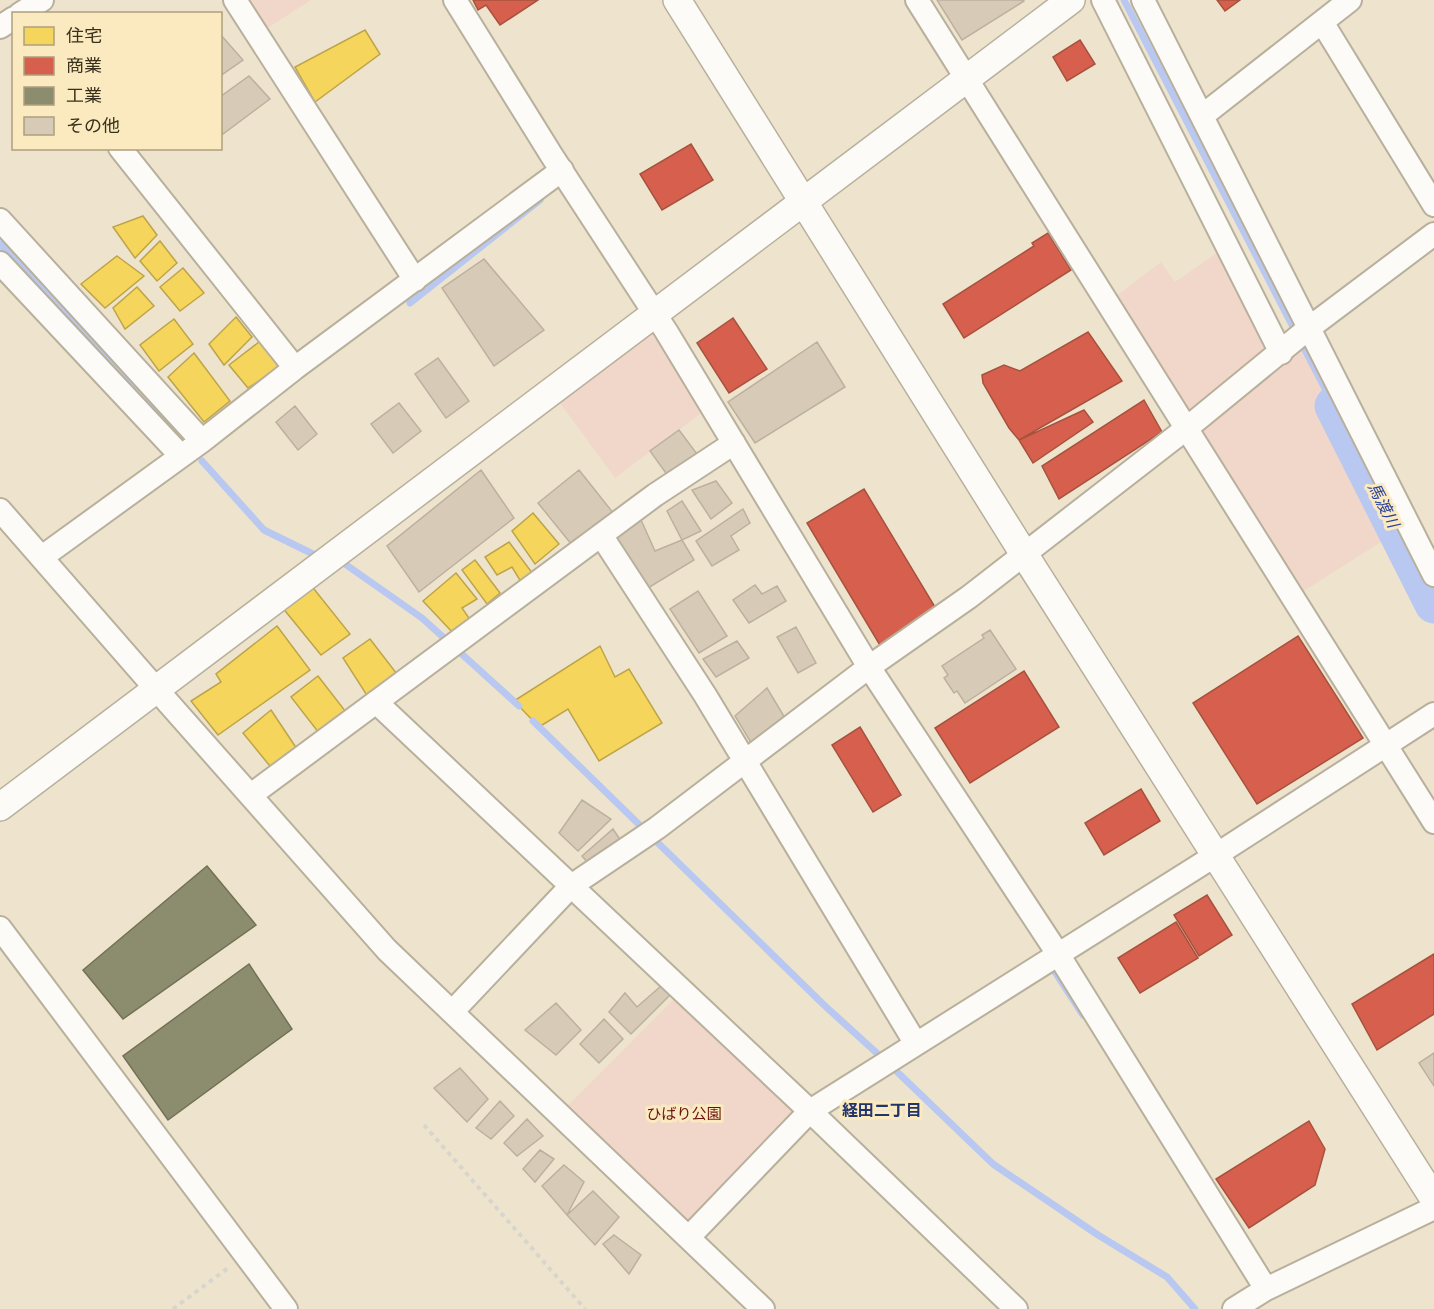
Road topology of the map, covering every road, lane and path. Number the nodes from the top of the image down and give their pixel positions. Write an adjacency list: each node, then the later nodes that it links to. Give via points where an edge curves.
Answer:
1 (42, 0): 10 (street)
2 (235, 0): 21 (street)
3 (455, 0): 15 (street)
4 (677, 0): 16 (street)
5 (917, 0): 12 (street)
6 (1071, 0): 12 (street)
7 (1103, 0): 24 (street)
8 (1143, 0): 13 (street)
9 (1350, 0): 11 (street)
10 (22, 12)
11 (1322, 22): 13 (street); 17 (street)
12 (966, 79): 16 (street); 26 (street)
13 (1202, 116): 23 (street)
14 (122, 150): 25 (street)
15 (562, 171): 21 (street); 22 (street)
16 (803, 201): 22 (street); 32 (street)
17 (1434, 206)
18 (0, 220): 27 (street)
19 (1434, 234): 23 (street)
20 (0, 263): 29 (street)
21 (415, 280): 25 (street)
22 (655, 314): 28 (street); 36 (street)
23 (1309, 328): 24 (street); 34 (street)
24 (1281, 352): 26 (street)
25 (295, 368): 27 (street)
26 (1187, 428): 32 (street); 39 (street)
27 (202, 441): 29 (street)
28 (734, 443): 31 (street); 35 (street)
29 (181, 456): 33 (street)
30 (0, 510): 33 (street)
31 (601, 535): 37 (street); 40 (street)
32 (1024, 554): 35 (street); 44 (street)
33 (42, 557): 36 (street)
34 (1434, 575)
35 (869, 667): 40 (street); 47 (street)
36 (157, 690): 41 (street); 42 (street)
37 (376, 702): 41 (street); 45 (street)
38 (1434, 714): 39 (street)
39 (1386, 744): 43 (street); 44 (street)
40 (746, 761): 45 (street); 49 (street)
41 (250, 795): 48 (street, via 387,950)
42 (0, 807)
43 (1434, 822)
44 (1216, 855): 47 (street); 52 (street)
45 (572, 886): 48 (street); 50 (street)
46 (0, 928): 55 (street)
47 (1058, 954): 49 (street); 56 (street)
48 (453, 1011): 54 (street)
49 (916, 1044): 50 (street)
50 (810, 1111): 54 (street); 61 (street)
51 (424, 1125): 59 (path)
52 (1434, 1199)
53 (1434, 1208): 56 (street)
54 (688, 1236): 60 (street)
55 (245, 1255): 57 (path); 58 (street)
56 (1266, 1289): 62 (street)
57 (173, 1309)
58 (286, 1309)
59 (585, 1309)
60 (763, 1309)
61 (1016, 1309)
62 (1234, 1309)

